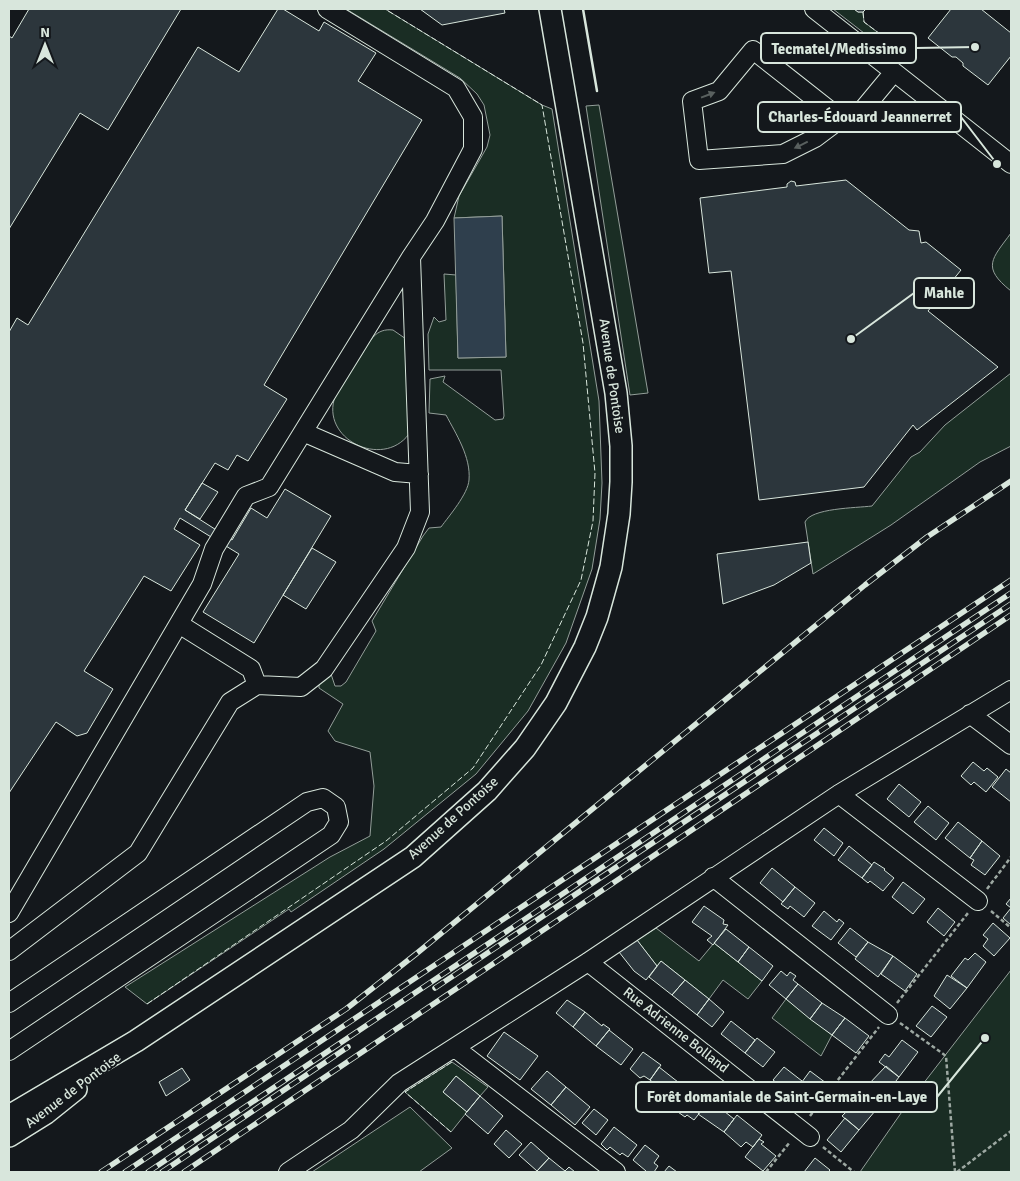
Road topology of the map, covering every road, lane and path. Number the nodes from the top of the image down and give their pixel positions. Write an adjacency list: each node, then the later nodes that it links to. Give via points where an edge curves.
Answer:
1 (327, 9): 7 (street, via 456,88 473,117 473,149 435,221)
2 (550, 9): 25 (main road, Avenue de Pontoise, via 616,393 621,446 619,514 611,567 585,647 542,726 487,791 445,829 413,857)
3 (814, 9): 4 (street)
4 (894, 72): 5 (street, via 860,113); 6 (street)
5 (842, 120): 5 (street, one-way to 5, via 783,154 699,160 692,101 719,91 753,50)
6 (1011, 164)
7 (411, 258): 8 (street); 9 (street)
8 (303, 432): 9 (street, via 396,472); 10 (street, via 269,487 246,496 214,549 202,584)
9 (419, 474): 11 (street, via 420,512 406,548 324,669 301,687)
10 (179, 624): 11 (street, via 251,669); 19 (street)
11 (257, 685): 21 (street, via 230,702 138,853)
12 (1011, 690): 13 (street)
13 (970, 714): 14 (street); 15 (street)
14 (1011, 745)
15 (839, 794): 17 (street); 18 (street)
16 (1011, 857): 18 (path)
17 (713, 877): 22 (street); 24 (street)
18 (978, 901): 20 (path); 24 (path)
19 (9, 912)
20 (1011, 928)
21 (9, 951)
22 (588, 962): 26 (street); 30 (street, Rue Adrienne Bolland)
23 (9, 1003): 27 (street, via 308,802 323,798 336,807 339,822 331,835)
24 (888, 1015): 30 (path); 36 (path, via 946,1056)
25 (136, 1041): 28 (main road, Avenue de Pontoise); 31 (main road, Avenue de Pontoise, via 46,1113)
26 (455, 1048): 32 (street, via 399,1084 351,1130); 33 (street)
27 (9, 1051)
28 (9, 1116)
29 (1011, 1131): 36 (path)
30 (805, 1133): 34 (path); 35 (path)
31 (9, 1136)
32 (288, 1172)
33 (616, 1172)
34 (766, 1172)
35 (854, 1172)
36 (956, 1172)

